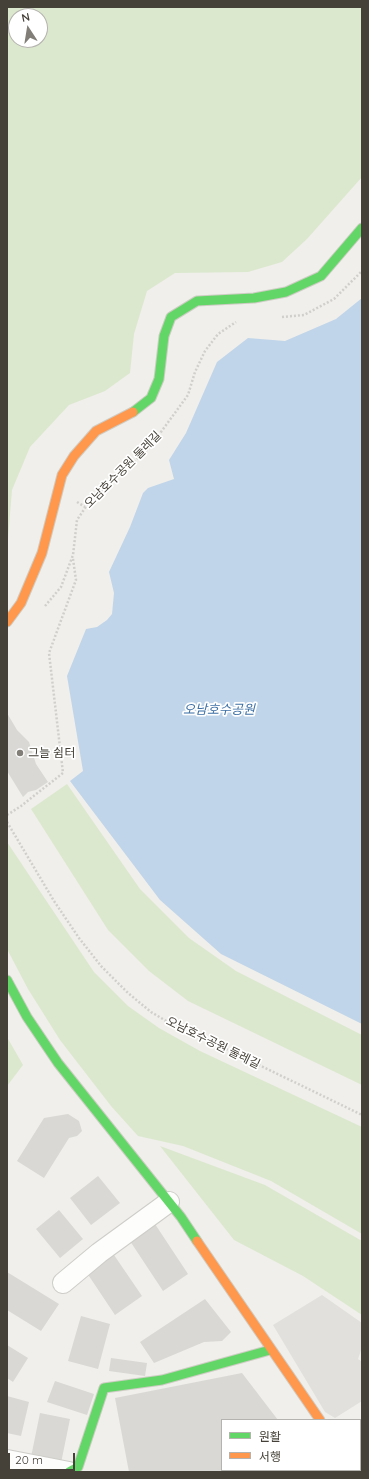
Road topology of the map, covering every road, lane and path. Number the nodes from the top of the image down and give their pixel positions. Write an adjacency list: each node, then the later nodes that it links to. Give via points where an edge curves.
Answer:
1 (362, 228): 7 (street, via 321,276 286,292 254,298 197,301 171,317 164,336 159,379 151,398 128,416 96,431 74,456 62,475 38,565 21,603)
2 (362, 271): 3 (path, via 334,300 304,315)
3 (274, 318)
4 (240, 320): 5 (path, 오남호수공원 둘레길, via 218,334 205,351 188,395 150,447 86,504 77,520)
5 (72, 557): 6 (path, 오남호수공원 둘레길, via 61,587); 8 (path, via 76,580 50,653 63,773)
6 (42, 610)
7 (7, 622)
8 (7, 815)
9 (7, 822): 11 (path, 오남호수공원 둘레길, via 79,938 101,966 151,1012 183,1031)
10 (7, 980): 12 (street, via 27,1017 58,1063)
11 (362, 1115)
12 (169, 1202): 13 (street); 14 (street)
13 (63, 1283)
14 (270, 1350): 15 (street); 17 (street, via 162,1380 104,1388 78,1467)
15 (319, 1419)
16 (7, 1460): 17 (street)
17 (69, 1472)

